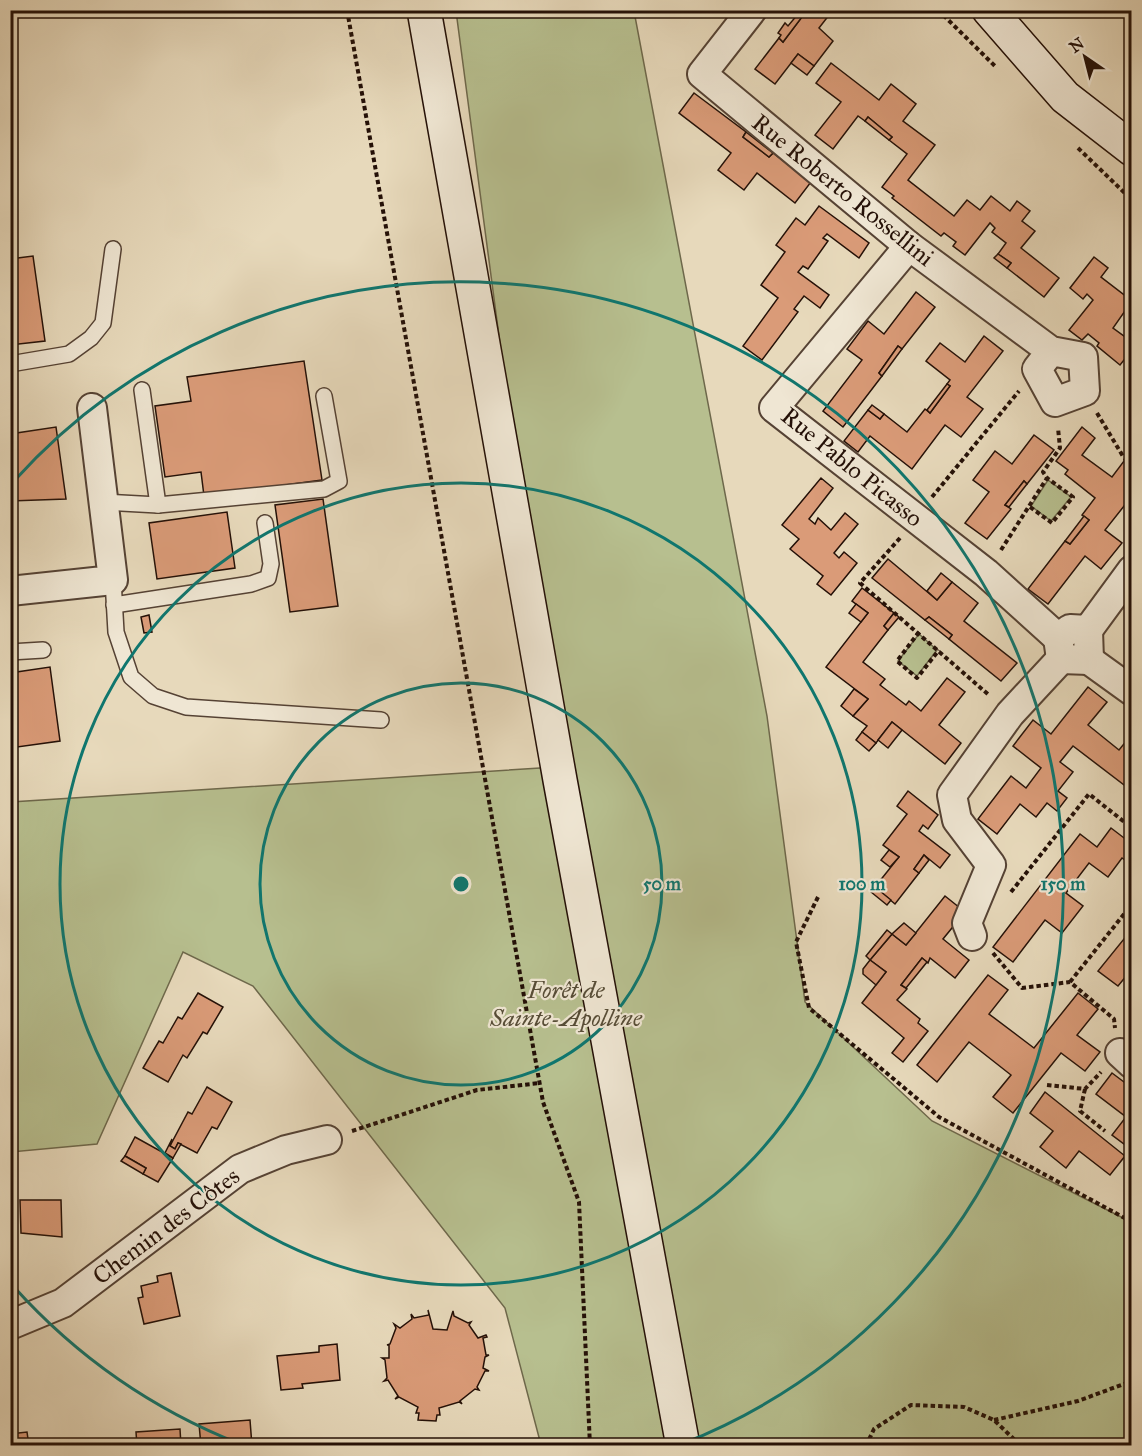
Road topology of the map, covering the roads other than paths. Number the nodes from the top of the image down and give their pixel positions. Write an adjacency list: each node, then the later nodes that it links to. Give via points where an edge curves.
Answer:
1 (424, 10): 27 (main road)
2 (752, 10): 5 (street, Rue Roberto Rossellini, via 702,74)
3 (989, 10): 4 (main road, via 1065,97)
4 (1131, 149)
5 (909, 246): 7 (street, Rue Roberto Rossellini); 19 (street, Rue Pablo Picasso, via 774,408 986,573)
6 (113, 249): 8 (lane, via 103,323 91,338 69,354)
7 (1044, 360): 7 (street, via 1055,402 1085,391 1083,357)
8 (10, 364)
9 (142, 390): 13 (lane)
10 (324, 396): 13 (lane, via 339,482 324,489)
11 (92, 408): 12 (street)
12 (104, 502): 13 (lane); 17 (street)
13 (158, 505)
14 (266, 523): 17 (lane, via 271,564 268,578 251,584)
15 (1131, 570): 18 (street)
16 (10, 591): 17 (street)
17 (113, 592): 24 (lane, via 116,632 131,677 153,696 186,707)
18 (1088, 630): 19 (street, via 1070,629); 22 (street)
19 (1059, 649): 22 (street); 25 (street, via 952,795 957,820 991,865)
20 (43, 650): 21 (lane)
21 (10, 652)
22 (1089, 660): 23 (street)
23 (1131, 691)
24 (381, 720)
25 (970, 930)
26 (327, 1140): 28 (street, Chemin des Côtes, via 286,1150 240,1169 63,1303)
27 (640, 1209): 29 (main road); 30 (main road)
28 (10, 1325)
29 (666, 1446)
30 (683, 1446)

